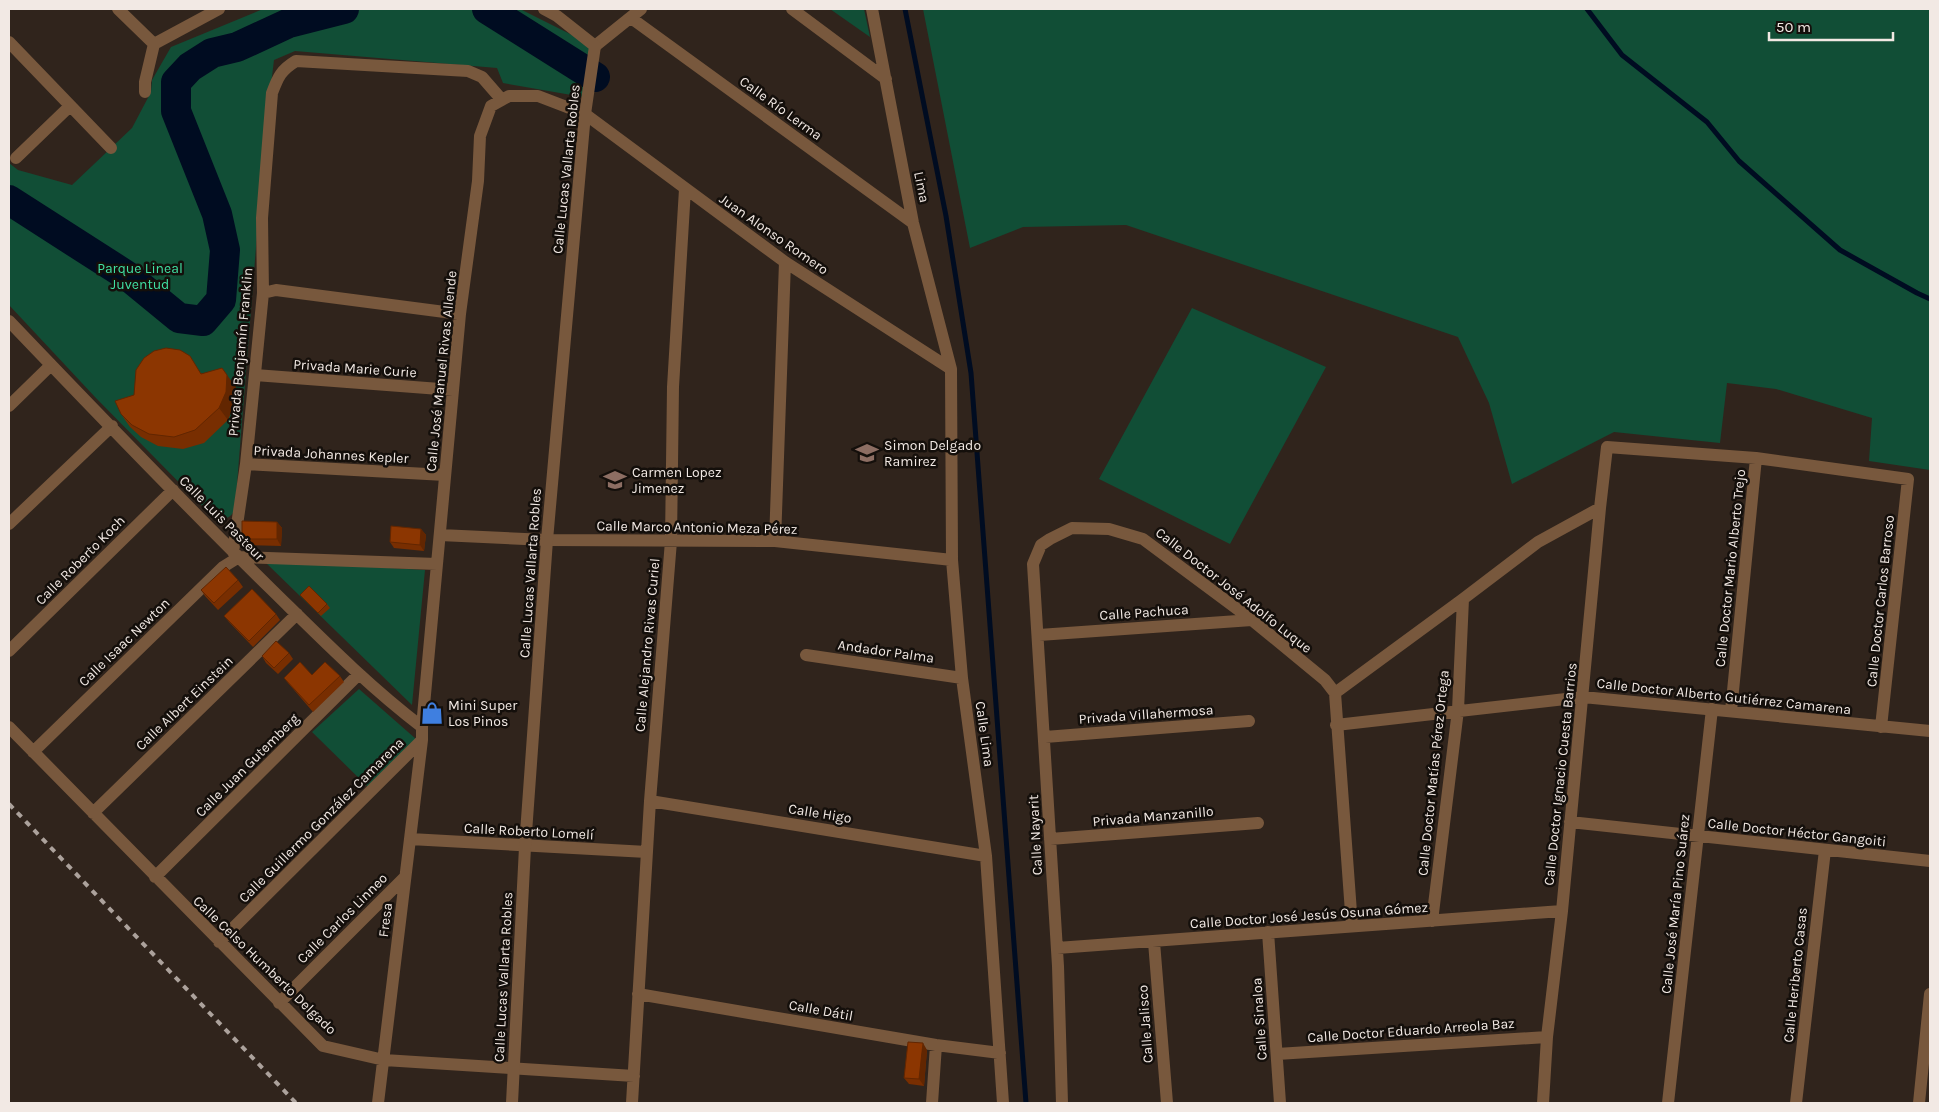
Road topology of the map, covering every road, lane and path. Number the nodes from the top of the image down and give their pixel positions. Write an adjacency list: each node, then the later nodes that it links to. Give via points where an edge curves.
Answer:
1 (118, 9): 8 (street)
2 (219, 9): 8 (street)
3 (544, 9): 9 (street)
4 (792, 9): 10 (street)
5 (872, 9): 10 (street, Lima)
6 (636, 13): 9 (street); 18 (street, Calle Río Lerma)
7 (9, 42): 13 (street)
8 (154, 44): 11 (street)
9 (595, 46): 14 (street, Calle Lucas Vallarta Robles)
10 (886, 79): 18 (street, Lima)
11 (145, 92)
12 (502, 100): 14 (street, via 509,96 538,96); 20 (street, Privada Benjamín Franklin, via 482,77 468,71 296,61 284,68 272,93 262,218); 21 (street, Calle José Manuel Rivas Allende, via 491,106 480,136 478,181)
13 (70, 106): 15 (street); 16 (street)
14 (585, 114): 17 (street, Juan Alonso Romero); 36 (street, Calle Lucas Vallarta Robles)
15 (111, 148)
16 (16, 158)
17 (685, 190): 19 (street, Juan Alonso Romero); 37 (street, Calle Alejandro Rivas Curiel, via 673,387)
18 (913, 223): 24 (street, Lima)
19 (785, 262): 24 (street, Juan Alonso Romero); 38 (street)
20 (263, 293): 21 (street, via 276,290); 25 (street, Privada Benjamín Franklin)
21 (460, 314): 26 (street, Calle José Manuel Rivas Allende)
22 (9, 320): 23 (street, Calle Luis Pasteur)
23 (51, 365): 27 (street); 28 (street, Calle Luis Pasteur)
24 (951, 369): 40 (street, Calle Lima)
25 (255, 375): 26 (street, Privada Marie Curie); 30 (street, Privada Benjamín Franklin)
26 (453, 390): 31 (street, Calle José Manuel Rivas Allende)
27 (9, 406)
28 (112, 426): 32 (street, Calle Luis Pasteur); 34 (street)
29 (1756, 458): 33 (street, Calle Doctor Ignacio Cuesta Barrios, via 1608,448); 55 (street, Calle Doctor Mario Alberto Trejo); 60 (street, Calle Doctor Carlos Barroso, via 1908,479)
30 (246, 464): 31 (street, Privada Johannes Kepler); 39 (street, Privada Benjamín Franklin)
31 (445, 474): 35 (street, Calle José Manuel Rivas Allende)
32 (173, 490): 39 (street, Calle Luis Pasteur); 47 (street, Calle Roberto Koch)
33 (1600, 508): 43 (street, via 1538,542); 52 (street, Calle Doctor Ignacio Cuesta Barrios)
34 (9, 524)
35 (440, 535): 36 (street, Calle Marco Antonio Meza Pérez); 41 (street, Calle José Manuel Rivas Allende)
36 (547, 540): 37 (street, Calle Marco Antonio Meza Pérez); 72 (street, Calle Lucas Vallarta Robles)
37 (671, 541): 38 (street, Calle Marco Antonio Meza Pérez); 65 (street, Calle Alejandro Rivas Curiel)
38 (775, 541): 40 (street, Calle Marco Antonio Meza Pérez)
39 (236, 555): 41 (street); 44 (street, Calle Luis Pasteur); 64 (street, Calle Isaac Newton)
40 (952, 560): 50 (street, Calle Lima)
41 (437, 564): 58 (street, Calle José Manuel Rivas Allende)
42 (1033, 564): 45 (street, Calle Doctor José Adolfo Luque, via 1042,545 1072,528 1109,529 1143,539); 46 (street, Calle Nayarit)
43 (1463, 599): 51 (street); 54 (street, Calle Doctor Matías Pérez Ortega)
44 (297, 614): 49 (street, Calle Luis Pasteur); 66 (street, Calle Albert Einstein)
45 (1252, 620): 46 (street, Calle Pachuca); 51 (street, Calle Doctor José Adolfo Luque, via 1325,680)
46 (1039, 634): 62 (street, Calle Nayarit)
47 (9, 651)
48 (806, 654): 50 (street, Andador Palma)
49 (359, 674): 58 (street, Calle Luis Pasteur); 77 (street, Calle Juan Gutemberg)
50 (962, 678): 75 (street, Calle Lima)
51 (1335, 692): 57 (street)
52 (1583, 697): 53 (street, Calle Doctor Alberto Gutiérrez Camarena); 54 (street, Calle Doctor Alberto Gutiérrez Camarena); 67 (street, Calle Doctor Ignacio Cuesta Barrios)
53 (1712, 709): 55 (street, Calle Doctor Alberto Gutiérrez Camarena); 69 (street, Calle José María Pino Suárez)
54 (1458, 710): 57 (street, Calle Doctor Alberto Gutiérrez Camarena); 80 (street, Calle Doctor Matías Pérez Ortega)
55 (1731, 711): 60 (street, Calle Doctor Alberto Gutiérrez Camarena)
56 (1249, 721): 62 (street, Privada Villahermosa)
57 (1336, 725): 81 (street)
58 (422, 726): 63 (street, Calle José Manuel Rivas Allende)
59 (9, 727): 64 (street, Calle Celso Humberto Delgado)
60 (1881, 727): 61 (street, Calle Doctor Alberto Gutiérrez Camarena)
61 (1930, 731)
62 (1046, 737): 71 (street, Calle Nayarit)
63 (422, 740): 70 (street, Fresa); 83 (street, Calle Guillermo González Camarena)
64 (33, 752): 66 (street, Calle Celso Humberto Delgado)
65 (650, 800): 74 (street, Calle Alejandro Rivas Curiel); 75 (street, Calle Higo)
66 (93, 813): 77 (street, Calle Celso Humberto Delgado)
67 (1570, 822): 69 (street, Calle Doctor Héctor Gangoiti); 79 (street, Calle Doctor Ignacio Cuesta Barrios)
68 (1258, 823): 71 (street, Privada Manzanillo)
69 (1697, 837): 73 (street, Calle Doctor Héctor Gangoiti); 106 (street, Calle José María Pino Suárez)
70 (410, 839): 72 (street, Calle Roberto Lomelí); 78 (street, Fresa)
71 (1050, 839): 85 (street, Calle Nayarit)
72 (525, 846): 74 (street, Calle Roberto Lomelí); 94 (street, Calle Lucas Vallarta Robles)
73 (1824, 850): 76 (street, Calle Doctor Héctor Gangoiti); 107 (street, Calle Heriberto Casas)
74 (646, 852): 86 (street, Calle Alejandro Rivas Curiel)
75 (986, 856): 91 (street, Calle Lima)
76 (1930, 861)
77 (155, 877): 83 (street, Calle Celso Humberto Delgado)
78 (405, 877): 88 (street, Calle Carlos Linneo); 93 (street, Fresa)
79 (1562, 911): 80 (street, Calle Doctor José Jesús Osuna Gómez); 89 (street, Calle Doctor Ignacio Cuesta Barrios)
80 (1432, 920): 81 (street, Calle Doctor José Jesús Osuna Gómez)
81 (1352, 926): 82 (street, Calle Doctor José Jesús Osuna Gómez)
82 (1268, 932): 84 (street, Calle Doctor José Jesús Osuna Gómez); 92 (street, Calle Sinaloa)
83 (219, 942): 88 (street, Calle Celso Humberto Delgado)
84 (1154, 942): 85 (street, Calle Doctor José Jesús Osuna Gómez); 103 (street, Calle Jalisco)
85 (1058, 948): 102 (street, Calle Nayarit)
86 (638, 994): 90 (street, Calle Dátil); 95 (street, Calle Alejandro Rivas Curiel)
87 (1930, 994): 96 (street)
88 (280, 1003): 93 (street, Calle Celso Humberto Delgado, via 323,1046)
89 (1548, 1037): 92 (street, Calle Doctor Eduardo Arreola Baz); 105 (street, Calle Doctor Ignacio Cuesta Barrios)
90 (936, 1045): 91 (street, Calle Dátil); 100 (street)
91 (1000, 1053): 101 (street, Calle Lima)
92 (1277, 1054): 104 (street, Calle Sinaloa)
93 (384, 1060): 94 (street, Calle Celso Humberto Delgado); 97 (street, Fresa)
94 (514, 1069): 95 (street, Calle Celso Humberto Delgado); 98 (street, Calle Lucas Vallarta Robles)
95 (634, 1076): 99 (street, Calle Alejandro Rivas Curiel)
96 (1926, 1083): 108 (street)
97 (378, 1103)
98 (512, 1103)
99 (632, 1103)
100 (932, 1103)
101 (1003, 1103)
102 (1062, 1103)
103 (1166, 1103)
104 (1280, 1103)
105 (1543, 1103)
106 (1668, 1103)
107 (1796, 1103)
108 (1919, 1103)

